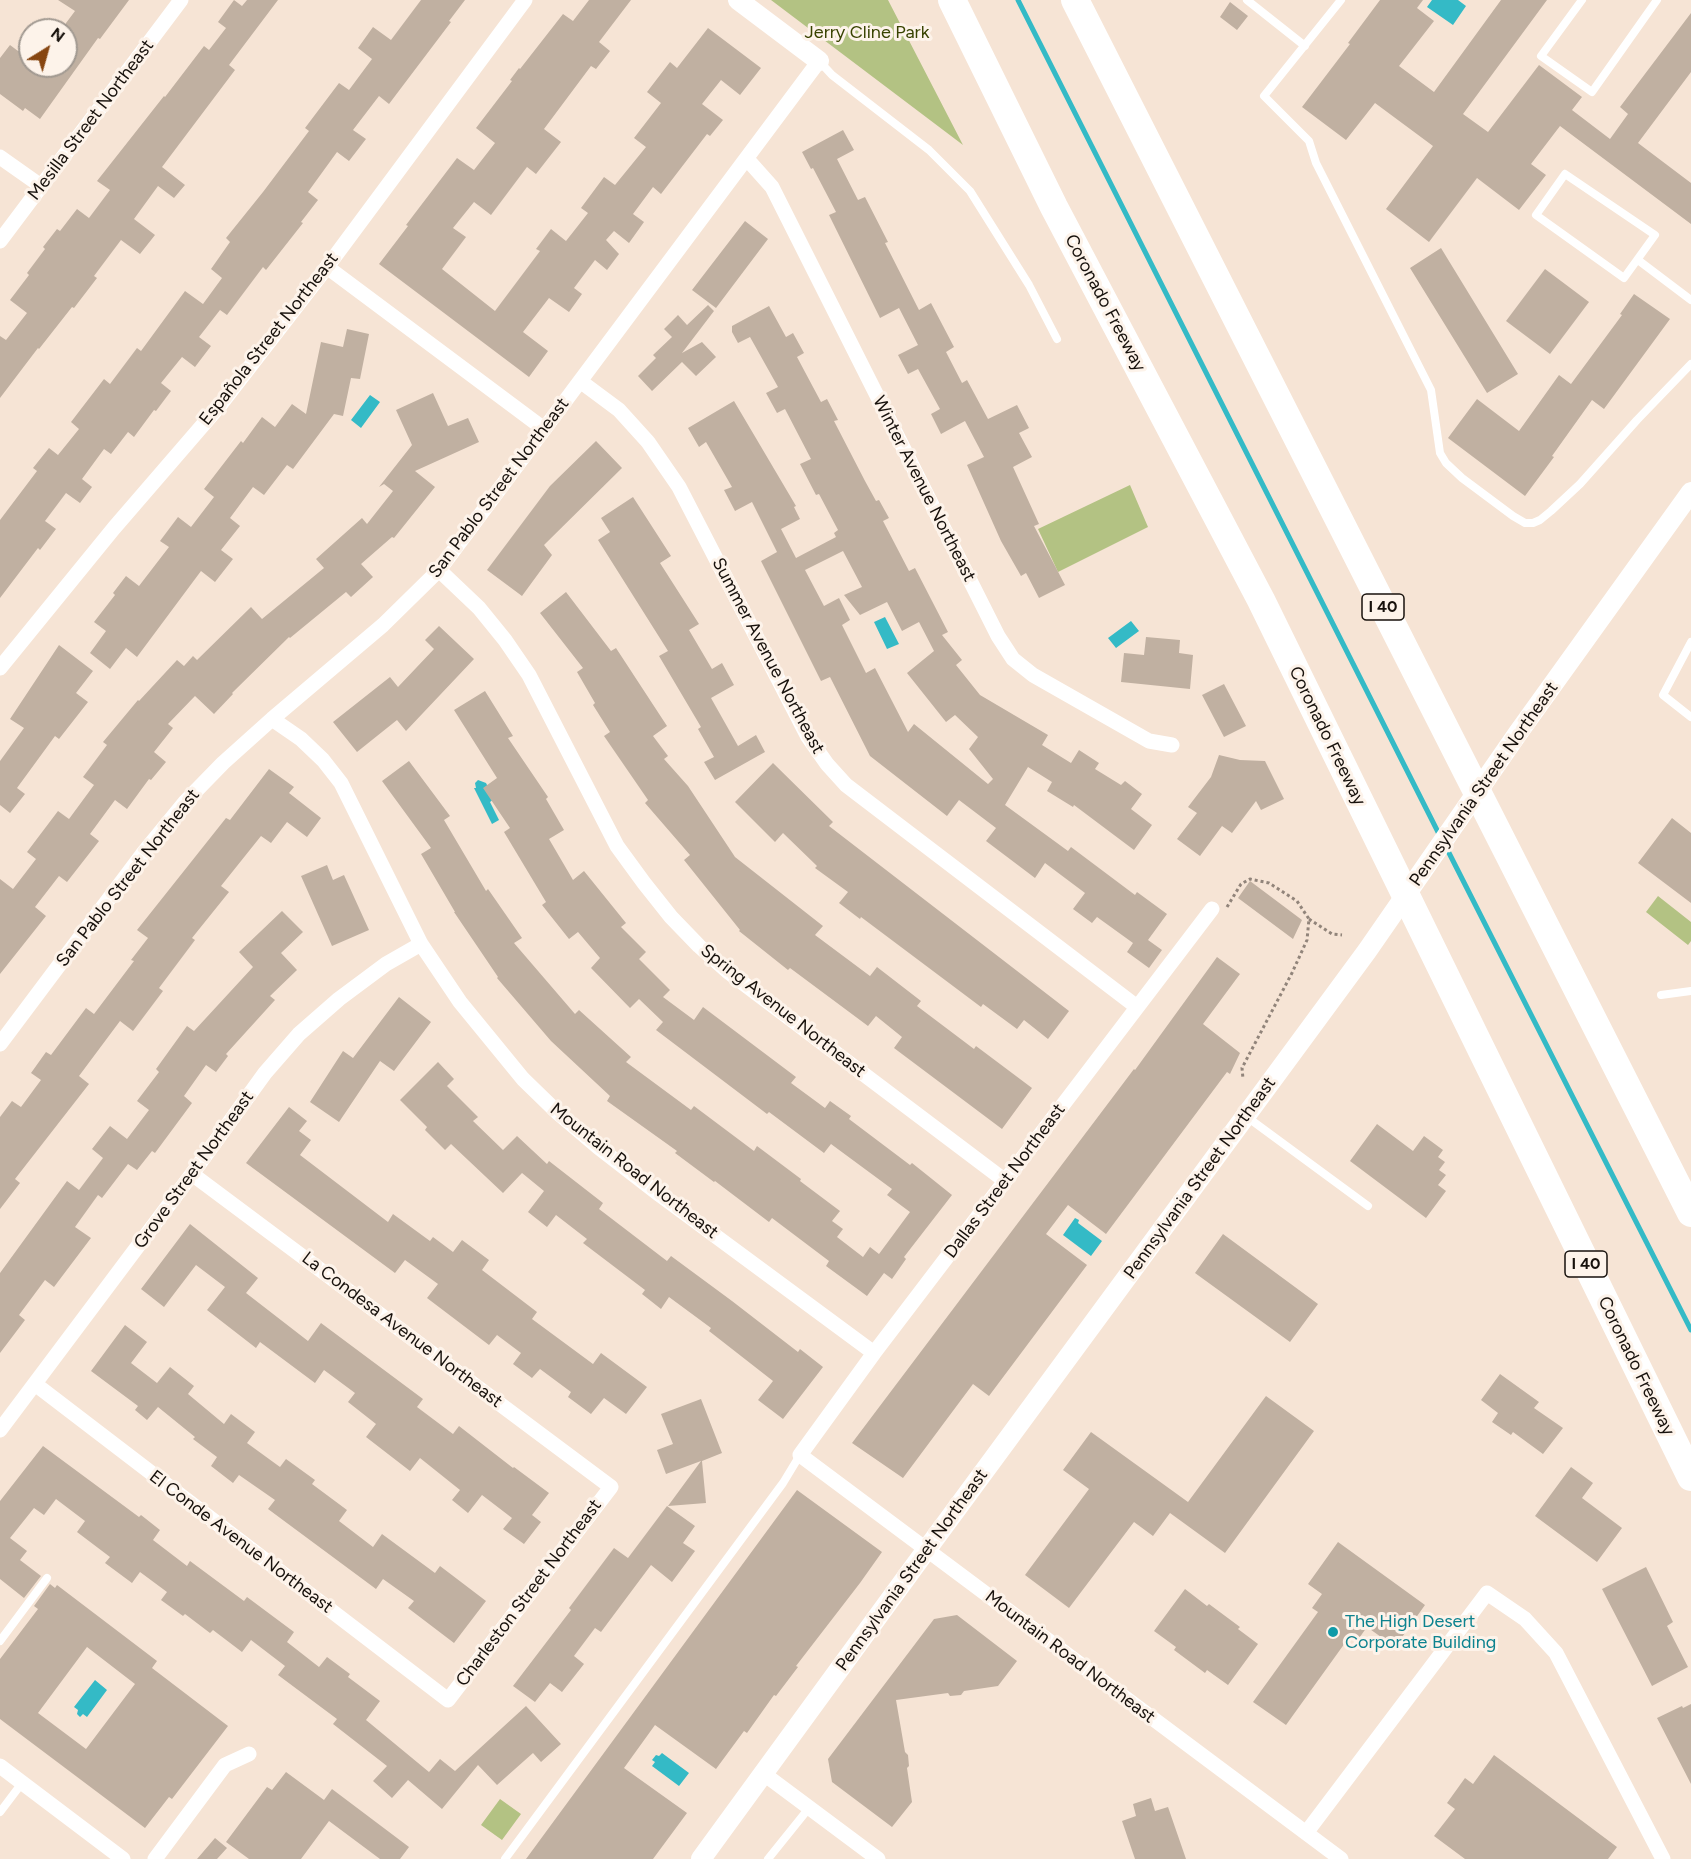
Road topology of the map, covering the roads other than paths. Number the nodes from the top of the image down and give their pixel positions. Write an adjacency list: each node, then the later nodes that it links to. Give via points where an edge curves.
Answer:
1 (181, 0): 14 (street, Mesilla Street Northeast)
2 (525, 0): 17 (street, Española Street Northeast)
3 (738, 0): 11 (street)
4 (952, 0): 45 (highway, Coronado Freeway / I 40, via 1054,207 1261,600)
5 (1075, 0): 40 (highway, I 40)
6 (1247, 0): 10 (lane)
7 (1582, 0): 8 (lane, via 1541,56 1592,92)
8 (1657, 0)
9 (1338, 1): 10 (lane)
10 (1305, 46): 20 (lane, via 1264,96 1309,141 1316,163 1431,390 1440,453 1462,478 1525,524 1540,520 1580,484)
11 (819, 61): 13 (street, San Pablo Street Northeast); 19 (lane, via 928,150 970,191 1029,285)
12 (0, 157): 14 (street)
13 (747, 159): 21 (street, San Pablo Street Northeast); 29 (street, Winter Avenue Northeast, via 772,187 1013,659 1033,675 1149,741)
14 (40, 186): 15 (street, Mesilla Street Northeast)
15 (0, 241)
16 (1638, 260): 16 (lane, via 1624,278 1536,215 1564,174 1655,236); 18 (lane)
17 (327, 267): 22 (street); 26 (street, Española Street Northeast, via 221,404)
18 (1691, 300)
19 (1057, 339)
20 (1691, 364)
21 (580, 381): 22 (street, San Pablo Street Northeast); 34 (street, Summer Avenue Northeast, via 619,410 648,442 679,487 808,737 846,785)
22 (544, 429): 24 (street, San Pablo Street Northeast)
23 (1691, 492): 36 (street, Pennsylvania Street Northeast)
24 (439, 570): 28 (street, San Pablo Street Northeast, via 383,625); 38 (street, Spring Avenue Northeast, via 505,639 617,846 671,917 727,971)
25 (1691, 642): 27 (lane, via 1663,695)
26 (0, 668)
27 (1691, 717)
28 (272, 719): 31 (street, Mountain Road Northeast, via 301,739 341,783); 35 (street, San Pablo Street Northeast, via 185,802)
29 (1172, 746)
30 (1218, 911): 34 (street, Dallas Street Northeast)
31 (421, 944): 37 (street, Grove Street Northeast, via 386,964 299,1034 265,1073); 41 (street, Mountain Road Northeast, via 493,1044 558,1113 660,1195)
32 (1691, 991): 33 (lane)
33 (1661, 995)
34 (1137, 1007): 38 (street, Dallas Street Northeast)
35 (0, 1044)
36 (1246, 1116): 39 (lane); 47 (street, Pennsylvania Street Northeast)
37 (192, 1174): 42 (street, Grove Street Northeast); 46 (street, La Condesa Avenue Northeast)
38 (1004, 1180): 41 (street, Dallas Street Northeast)
39 (1368, 1206)
40 (1691, 1214)
41 (874, 1353): 44 (street, Dallas Street Northeast)
42 (35, 1384): 43 (street, Grove Street Northeast); 50 (street, El Conde Avenue Northeast)
43 (0, 1430)
44 (800, 1455): 47 (street, Mountain Road Northeast); 60 (lane)
45 (1691, 1478)
46 (611, 1486): 50 (street, Charleston Street Northeast)
47 (927, 1549): 53 (street, Pennsylvania Street Northeast); 57 (street, Mountain Road Northeast)
48 (47, 1578): 49 (lane)
49 (0, 1641)
50 (448, 1700)
51 (249, 1754): 59 (street, via 225,1765)
52 (0, 1766): 54 (street)
53 (764, 1774): 55 (street); 61 (street, Pennsylvania Street Northeast)
54 (22, 1783): 56 (lane); 58 (street)
55 (809, 1808): 62 (lane); 63 (street)
56 (0, 1812)
57 (1306, 1833): 64 (street, Mountain Road Northeast); 65 (street, via 1487,1593 1525,1619 1556,1653)
58 (123, 1859)
59 (155, 1859)
60 (505, 1859)
61 (701, 1859)
62 (768, 1859)
63 (878, 1859)
64 (1341, 1859)
65 (1663, 1859)

